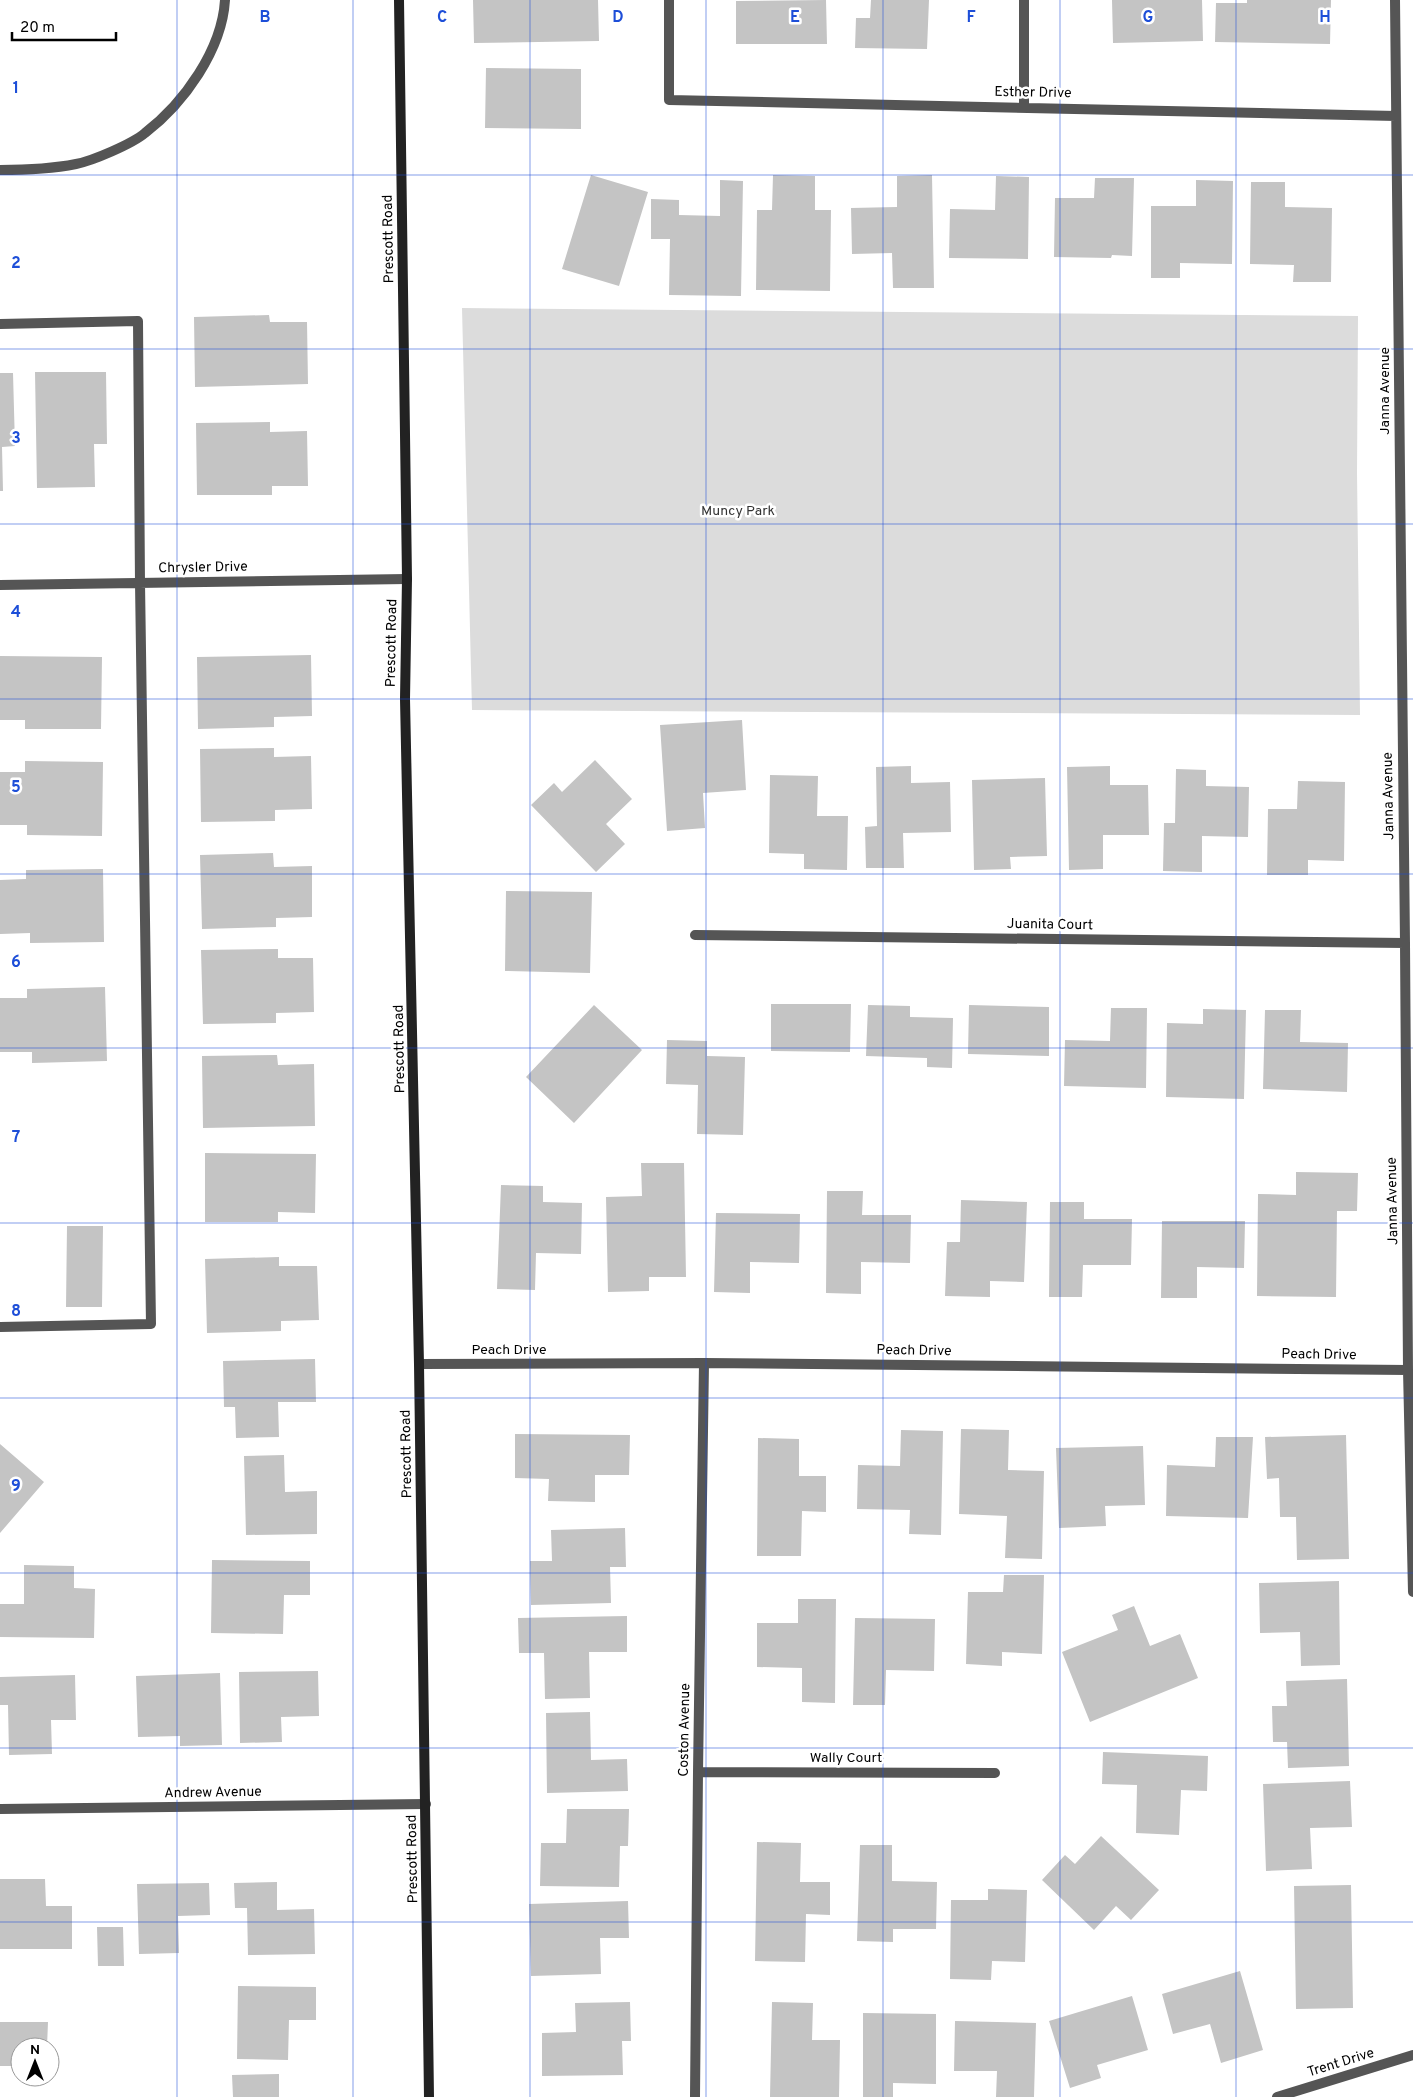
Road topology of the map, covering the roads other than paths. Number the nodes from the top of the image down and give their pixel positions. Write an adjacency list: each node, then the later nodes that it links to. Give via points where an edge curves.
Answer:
1 (225, 0): 8 (street, via 214,47 192,84 144,134 77,164)
2 (399, 0): 10 (main road, Prescott Road)
3 (669, 0): 6 (street, Esther Drive, via 669,100)
4 (1024, 0): 6 (street)
5 (1395, 0): 7 (street, Janna Avenue)
6 (1024, 107): 7 (street, Esther Drive)
7 (1396, 116): 14 (street, Janna Avenue)
8 (0, 170)
9 (0, 324): 11 (street, via 138,321)
10 (407, 579): 11 (street, Chrysler Drive); 17 (main road, Prescott Road, via 406,709)
11 (140, 583): 12 (street, Chrysler Drive); 15 (street, via 151,1324)
12 (0, 585)
13 (695, 935): 14 (street, Juanita Court)
14 (1406, 943): 18 (street, Janna Avenue)
15 (0, 1327)
16 (704, 1363): 17 (street, Peach Drive); 18 (street, Peach Drive); 21 (street, Coston Avenue)
17 (420, 1364): 23 (main road, Prescott Road)
18 (1408, 1370): 19 (street, Janna Avenue)
19 (1412, 1553): 20 (street, Janna Avenue)
20 (1413, 1592)
21 (698, 1772): 22 (street, Wally Court); 27 (street, Coston Avenue)
22 (995, 1773)
23 (426, 1804): 24 (street, Andrew Avenue); 26 (main road, Prescott Road)
24 (0, 1809)
25 (1413, 2055): 28 (street, Trent Drive)
26 (429, 2097)
27 (695, 2097)
28 (1276, 2097)

